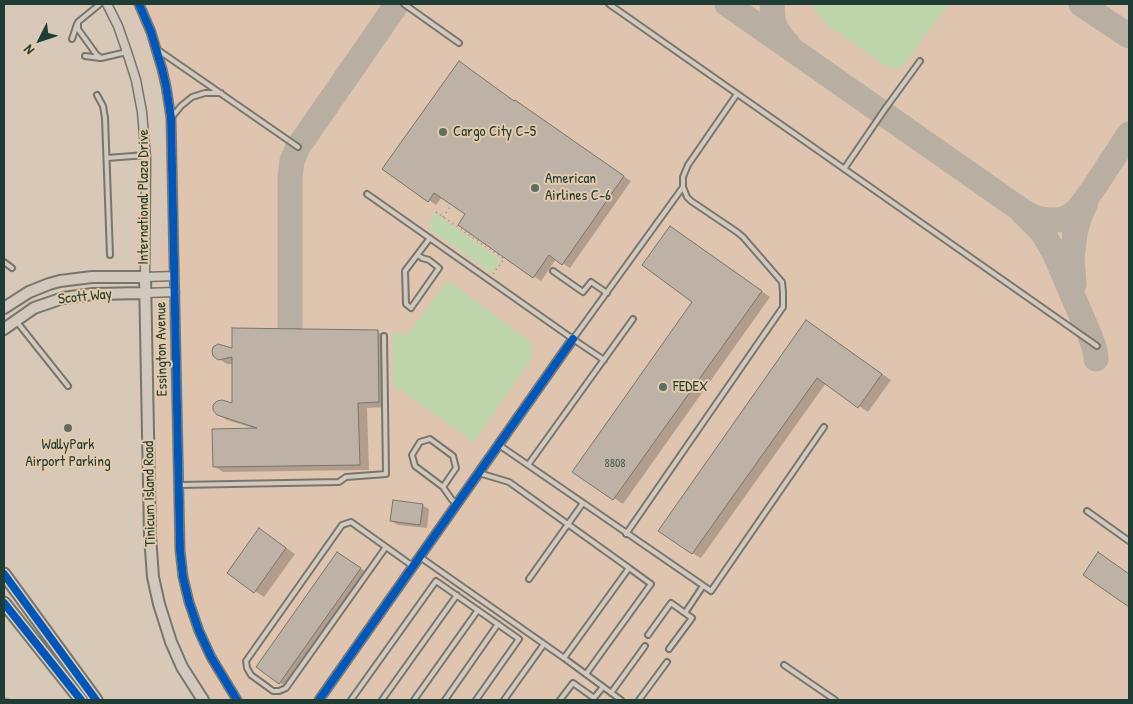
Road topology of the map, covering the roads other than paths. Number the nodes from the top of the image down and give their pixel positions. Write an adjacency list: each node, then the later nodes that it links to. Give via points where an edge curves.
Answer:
1 (100, 4): 6 (lane)
2 (107, 4): 10 (street, International Plaza Drive)
3 (139, 4): 9 (street, Essington Avenue)
4 (404, 4): 8 (lane)
5 (609, 4): 15 (lane)
6 (78, 22): 7 (lane); 12 (lane, via 78,29)
7 (72, 39)
8 (459, 43)
9 (156, 48): 14 (lane); 17 (street, Essington Avenue)
10 (127, 52): 12 (lane); 19 (street, International Plaza Drive, via 142,112)
11 (85, 56): 12 (lane)
12 (102, 58)
13 (920, 61): 21 (lane)
14 (220, 93): 17 (lane, via 205,92 192,97); 18 (lane)
15 (737, 94): 21 (lane); 22 (lane, via 688,165)
16 (96, 95): 20 (lane, via 104,112)
17 (171, 118): 30 (street, Essington Avenue)
18 (298, 147)
19 (146, 155): 20 (lane); 31 (street, International Plaza Drive)
20 (107, 158): 26 (lane)
21 (844, 169): 41 (lane)
22 (683, 187): 34 (lane); 54 (lane, via 691,201 743,237 782,282 783,307)
23 (368, 194): 24 (lane)
24 (430, 238): 25 (lane); 40 (lane)
25 (418, 254): 25 (lane, via 405,271 406,304 411,308 439,268)
26 (110, 255)
27 (4, 264): 28 (lane)
28 (12, 268)
29 (553, 270): 34 (lane, via 583,292 590,282)
30 (174, 276): 31 (street, Scott Way); 32 (street, Essington Avenue)
31 (145, 277): 33 (street, Tinicum Island Road); 35 (street, Scott Way, via 60,281 29,292)
32 (175, 292): 33 (street, Scott Way); 48 (street, Essington Avenue)
33 (145, 293): 36 (street, Scott Way, via 72,296 34,308); 82 (street, Tinicum Island Road, via 153,577 171,642)
34 (607, 293): 40 (lane)
35 (4, 307): 36 (street)
36 (16, 320): 38 (street, Scott Way); 43 (lane)
37 (633, 320): 42 (lane)
38 (4, 329)
39 (384, 336): 48 (lane, via 386,474 346,477 339,482)
40 (573, 339): 42 (lane); 45 (street)
41 (1097, 346)
42 (604, 360): 46 (lane)
43 (68, 386)
44 (824, 428): 62 (lane, via 711,592)
45 (499, 445): 46 (lane); 47 (street)
46 (528, 465): 50 (lane)
47 (480, 473): 51 (street); 53 (lane, via 509,482)
48 (179, 485): 77 (street, Essington Avenue, via 181,563 186,588 199,631)
49 (443, 487): 49 (lane, via 415,466 412,455 420,442 430,440 454,456 456,468); 51 (lane)
50 (583, 503): 53 (lane); 54 (lane)
51 (458, 504): 57 (street)
52 (1087, 511): 55 (lane)
53 (569, 524): 59 (lane); 61 (lane)
54 (626, 534): 62 (lane)
55 (1129, 541)
56 (386, 547): 56 (lane, via 351,522 342,525 246,661 251,675 273,691 286,688); 58 (lane)
57 (420, 558): 58 (street); 69 (lane)
58 (414, 567): 85 (street)
59 (629, 568): 72 (lane); 75 (lane, via 652,584)
60 (4, 574): 81 (main road)
61 (529, 579)
62 (703, 586): 66 (lane)
63 (456, 595): 65 (lane); 86 (lane, via 436,580); 87 (lane)
64 (4, 603): 80 (main road)
65 (478, 610): 67 (lane); 88 (lane)
66 (685, 613): 68 (lane, via 671,603); 71 (lane, via 692,618)
67 (498, 624): 89 (lane); 90 (lane, via 519,639)
68 (648, 634)
69 (544, 644): 72 (lane); 91 (lane)
70 (645, 646): 78 (lane)
71 (669, 649)
72 (564, 658): 75 (lane)
73 (667, 662): 94 (lane)
74 (784, 665): 95 (lane)
75 (586, 674): 76 (lane)
76 (603, 687): 78 (lane); 79 (lane)
77 (230, 688): 83 (street); 84 (street)
78 (611, 693): 93 (lane)
79 (593, 699): 92 (lane, via 573,683)
80 (81, 700)
81 (96, 700)
82 (203, 700)
83 (237, 700)
84 (243, 700)
85 (320, 700)
86 (351, 700)
87 (382, 700)
88 (414, 700)
89 (444, 700)
90 (476, 700)
91 (504, 700)
92 (560, 700)
93 (621, 700)
94 (639, 700)
95 (835, 700)

